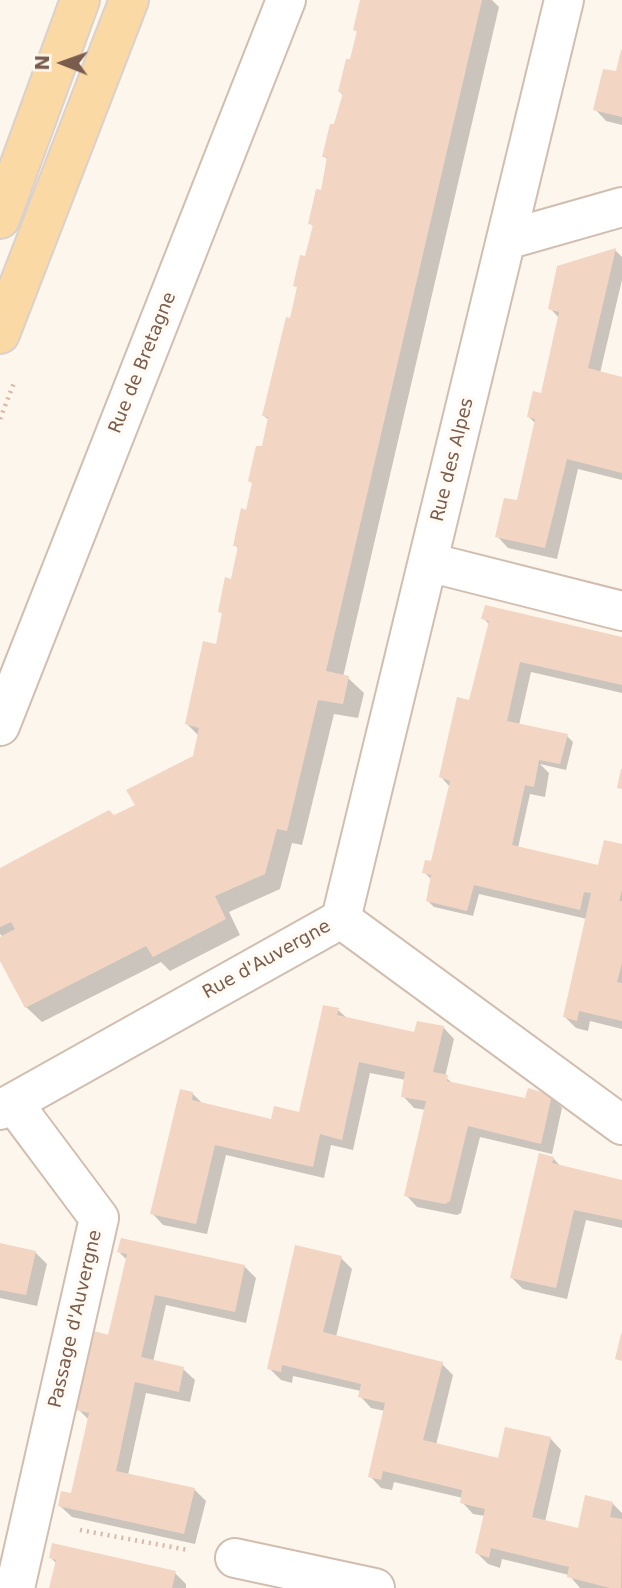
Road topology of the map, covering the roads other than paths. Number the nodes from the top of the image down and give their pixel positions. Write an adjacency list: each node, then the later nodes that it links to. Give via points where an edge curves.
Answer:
1 (80, 0): 6 (main road)
2 (129, 0): 8 (main road)
3 (286, 0): 11 (street, Rue de Bretagne)
4 (564, 0): 7 (street, Rue des Alpes)
5 (622, 207): 7 (street)
6 (0, 219)
7 (506, 240): 9 (street, Rue des Alpes)
8 (0, 334)
9 (428, 562): 10 (street); 12 (street, Rue des Alpes)
10 (622, 611)
11 (0, 726)
12 (341, 919): 13 (street, Rue d'Auvergne); 14 (street, Rue d'Auvergne)
13 (6, 1106): 16 (street, Passage d'Auvergne, via 99,1217)
14 (622, 1125)
15 (235, 1558): 17 (street)
16 (15, 1588)
17 (374, 1588)

